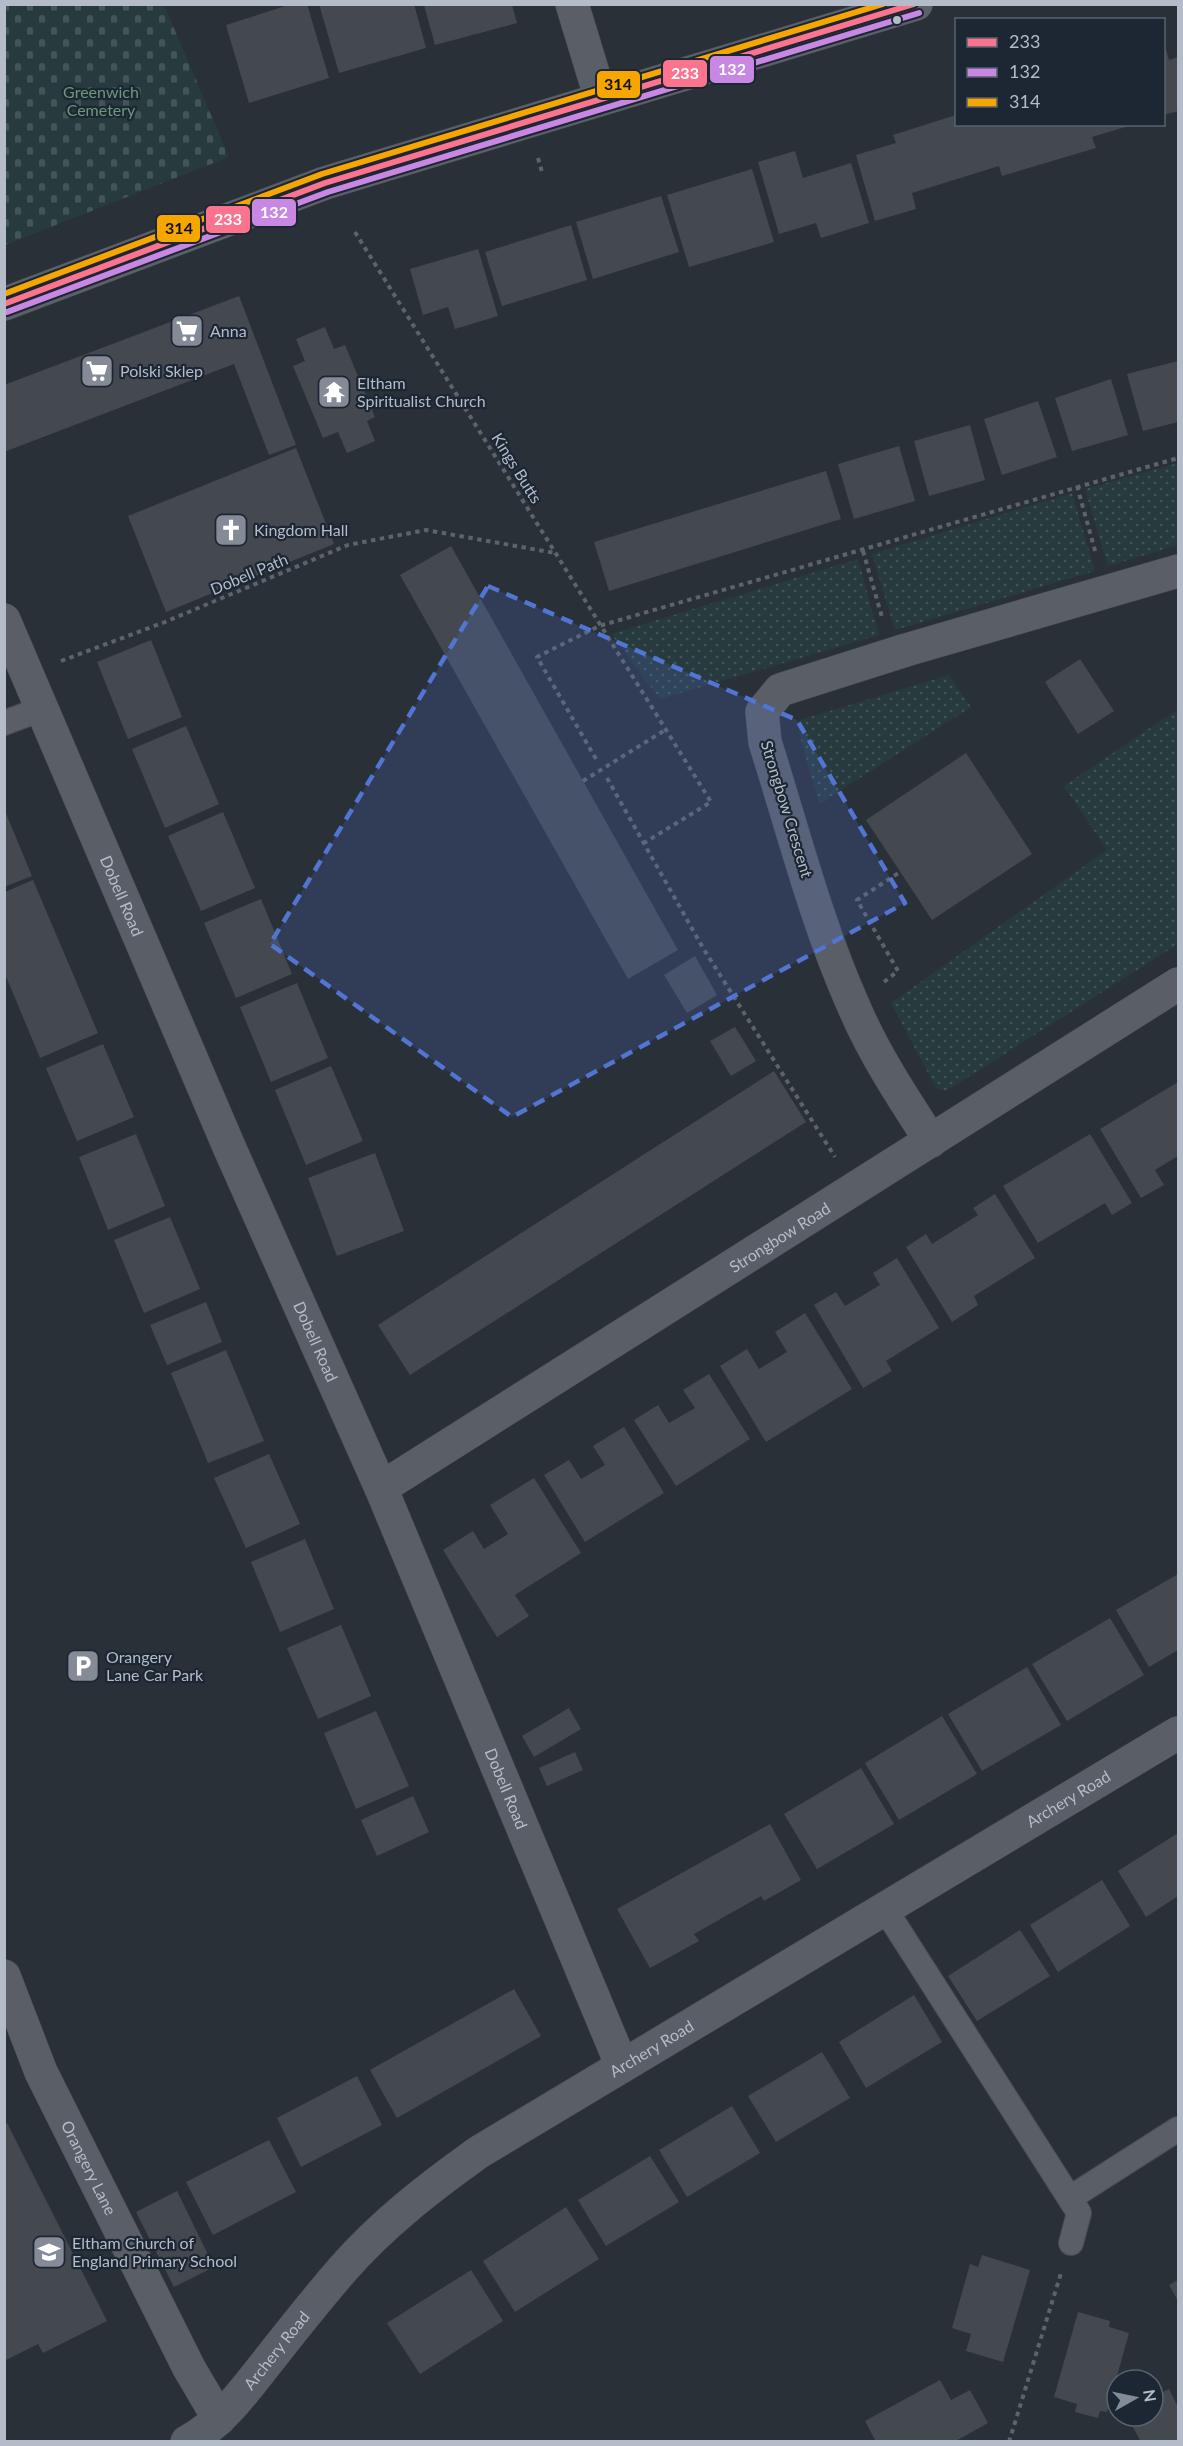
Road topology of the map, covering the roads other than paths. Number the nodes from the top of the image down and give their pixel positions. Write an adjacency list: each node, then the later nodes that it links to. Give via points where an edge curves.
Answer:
1 (572, 4): 3 (street)
2 (916, 4): 3 (main road)
3 (601, 99): 4 (main road, via 302,191)
4 (4, 304)
5 (1179, 571): 10 (street, Strongbow Crescent, via 780,690 762,712 765,742 822,924 854,1008 892,1081)
6 (4, 620): 7 (street, Dobell Road)
7 (44, 708): 8 (lane); 11 (street, Dobell Road, via 230,1149)
8 (4, 723)
9 (1179, 984): 10 (street, Strongbow Road)
10 (932, 1142): 11 (street, Strongbow Road)
11 (381, 1488): 15 (street, Dobell Road)
12 (1179, 1733): 13 (street, Archery Road)
13 (885, 1909): 15 (street, Archery Road); 17 (lane)
14 (4, 1976): 19 (street, Orangery Lane, via 41,2072 189,2368)
15 (622, 2066): 19 (street, Archery Road, via 479,2152 418,2196 343,2269)
16 (1179, 2129): 17 (lane)
17 (1070, 2198): 18 (lane, via 1079,2213)
18 (1071, 2243)
19 (219, 2419): 20 (street, Archery Road)
20 (187, 2442)

